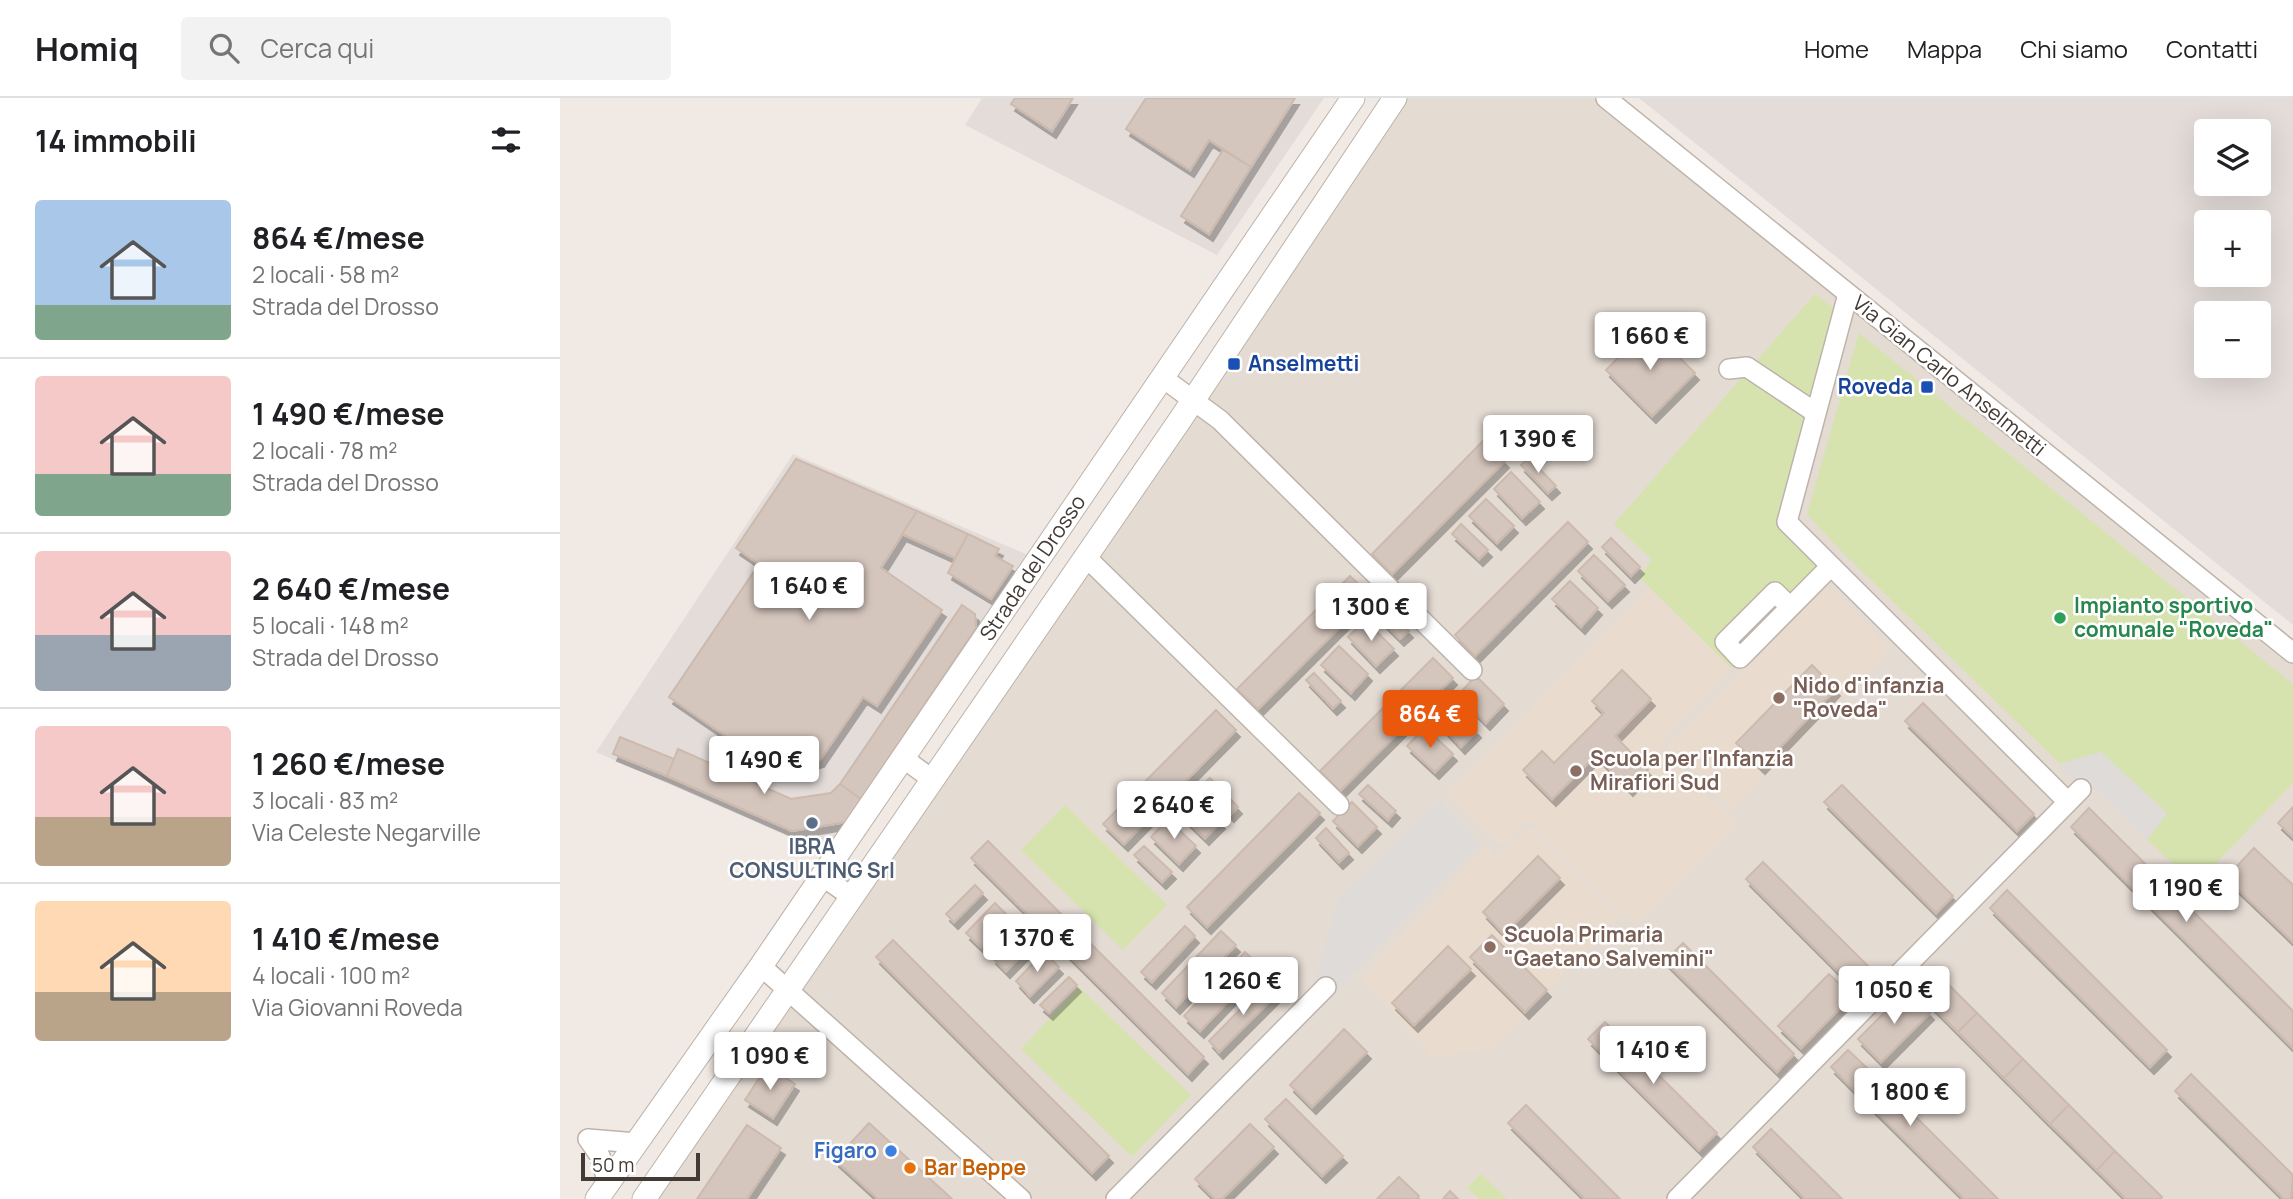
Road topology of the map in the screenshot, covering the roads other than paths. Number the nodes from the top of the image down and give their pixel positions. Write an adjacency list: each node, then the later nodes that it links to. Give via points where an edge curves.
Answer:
1 (1353, 98): 6 (street, Strada del Drosso)
2 (1395, 98): 7 (street, Strada del Drosso)
3 (1606, 98): 4 (street, Via Gian Carlo Anselmetti)
4 (1848, 294): 8 (street); 12 (street, Via Gian Carlo Anselmetti)
5 (1729, 369): 8 (street, via 1742,365 1751,369)
6 (1163, 378): 7 (street); 14 (street, Strada del Drosso)
7 (1193, 400): 9 (street, Strada del Drosso); 13 (street, via 1220,420)
8 (1816, 413): 10 (street, via 1787,522)
9 (1086, 557): 15 (street, Strada del Drosso); 16 (street, Strada del Drosso)
10 (1830, 567): 11 (street); 27 (street, via 2074,795)
11 (1790, 607)
12 (2293, 653)
13 (1472, 670)
14 (903, 758): 15 (street); 17 (street, Strada del Drosso)
15 (933, 780): 18 (street, Strada del Drosso)
16 (1339, 805)
17 (822, 876): 18 (street); 19 (street, Strada del Drosso)
18 (852, 897): 21 (street, Strada del Drosso)
19 (761, 967): 21 (street); 22 (street, Strada del Drosso)
20 (1326, 987): 26 (street)
21 (788, 990): 24 (street, Strada del Drosso); 25 (street)
22 (637, 1143): 23 (street, Strada del Drosso); 23 (street, Strada del Drosso, via 587,1139 600,1156)
23 (603, 1192)
24 (644, 1199)
25 (1021, 1199)
26 (1116, 1199)
27 (1677, 1199)

